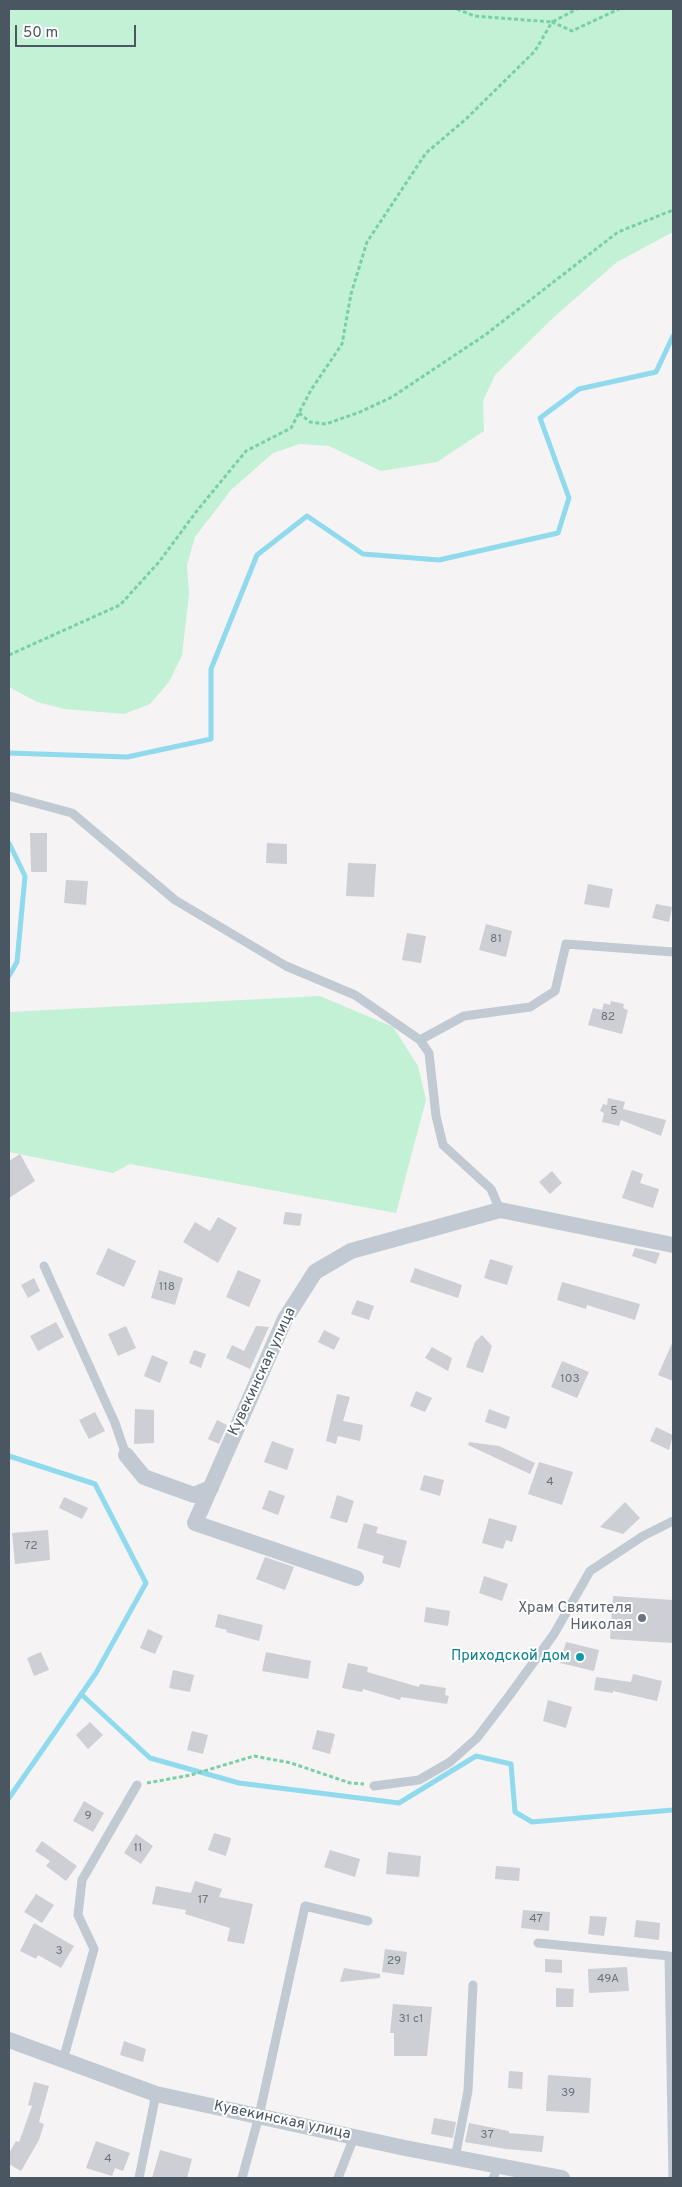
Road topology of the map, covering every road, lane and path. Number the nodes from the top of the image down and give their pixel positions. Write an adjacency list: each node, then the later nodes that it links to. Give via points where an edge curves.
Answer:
1 (457, 9): 4 (path, via 474,16)
2 (577, 9): 4 (path)
3 (619, 9): 4 (path, via 572,31)
4 (552, 22): 6 (path, via 535,51 466,119 426,153 367,242 351,294 342,344)
5 (673, 210): 6 (path, via 618,232 485,335 392,397 326,424 310,422)
6 (299, 412): 7 (path, via 291,428 246,451 159,562 120,606)
7 (9, 655)
8 (9, 796): 10 (lane, via 72,813 175,900 286,966 355,995)
9 (673, 952): 10 (lane, via 566,944 555,991 530,1007 464,1016)
10 (420, 1040): 11 (lane, via 429,1053 436,1116 444,1145 491,1189)
11 (500, 1210): 12 (street, Кувекинская улица); 15 (street, Кувекинская улица, via 351,1251 315,1272 285,1318)
12 (673, 1245)
13 (44, 1266): 14 (lane, via 116,1423)
14 (126, 1455): 15 (street, via 144,1477 194,1496)
15 (211, 1488): 17 (street, Кувекинская улица, via 195,1523)
16 (673, 1520): 19 (lane, via 642,1536 590,1571 554,1634 477,1738 450,1762 419,1780)
17 (356, 1578)
18 (138, 1785): 19 (path, via 190,1775 254,1756 291,1763 350,1783); 24 (lane, via 82,1880 78,1915 94,1949)
19 (374, 1786)
20 (368, 1921): 26 (lane, via 304,1906)
21 (538, 1943): 34 (lane, via 669,1956)
22 (474, 1985): 28 (lane, via 468,2091)
23 (9, 2040): 24 (street, Кувекинская улица)
24 (63, 2060): 25 (street, Кувекинская улица)
25 (156, 2094): 26 (street, Кувекинская улица); 30 (lane)
26 (260, 2116): 27 (street, Кувекинская улица); 31 (lane)
27 (354, 2137): 28 (street, Кувекинская улица); 32 (lane)
28 (455, 2158): 29 (street, Кувекинская улица)
29 (496, 2172): 33 (street, Кувекинская улица)
30 (139, 2178)
31 (242, 2178)
32 (338, 2178)
33 (562, 2178)
34 (673, 2178)

